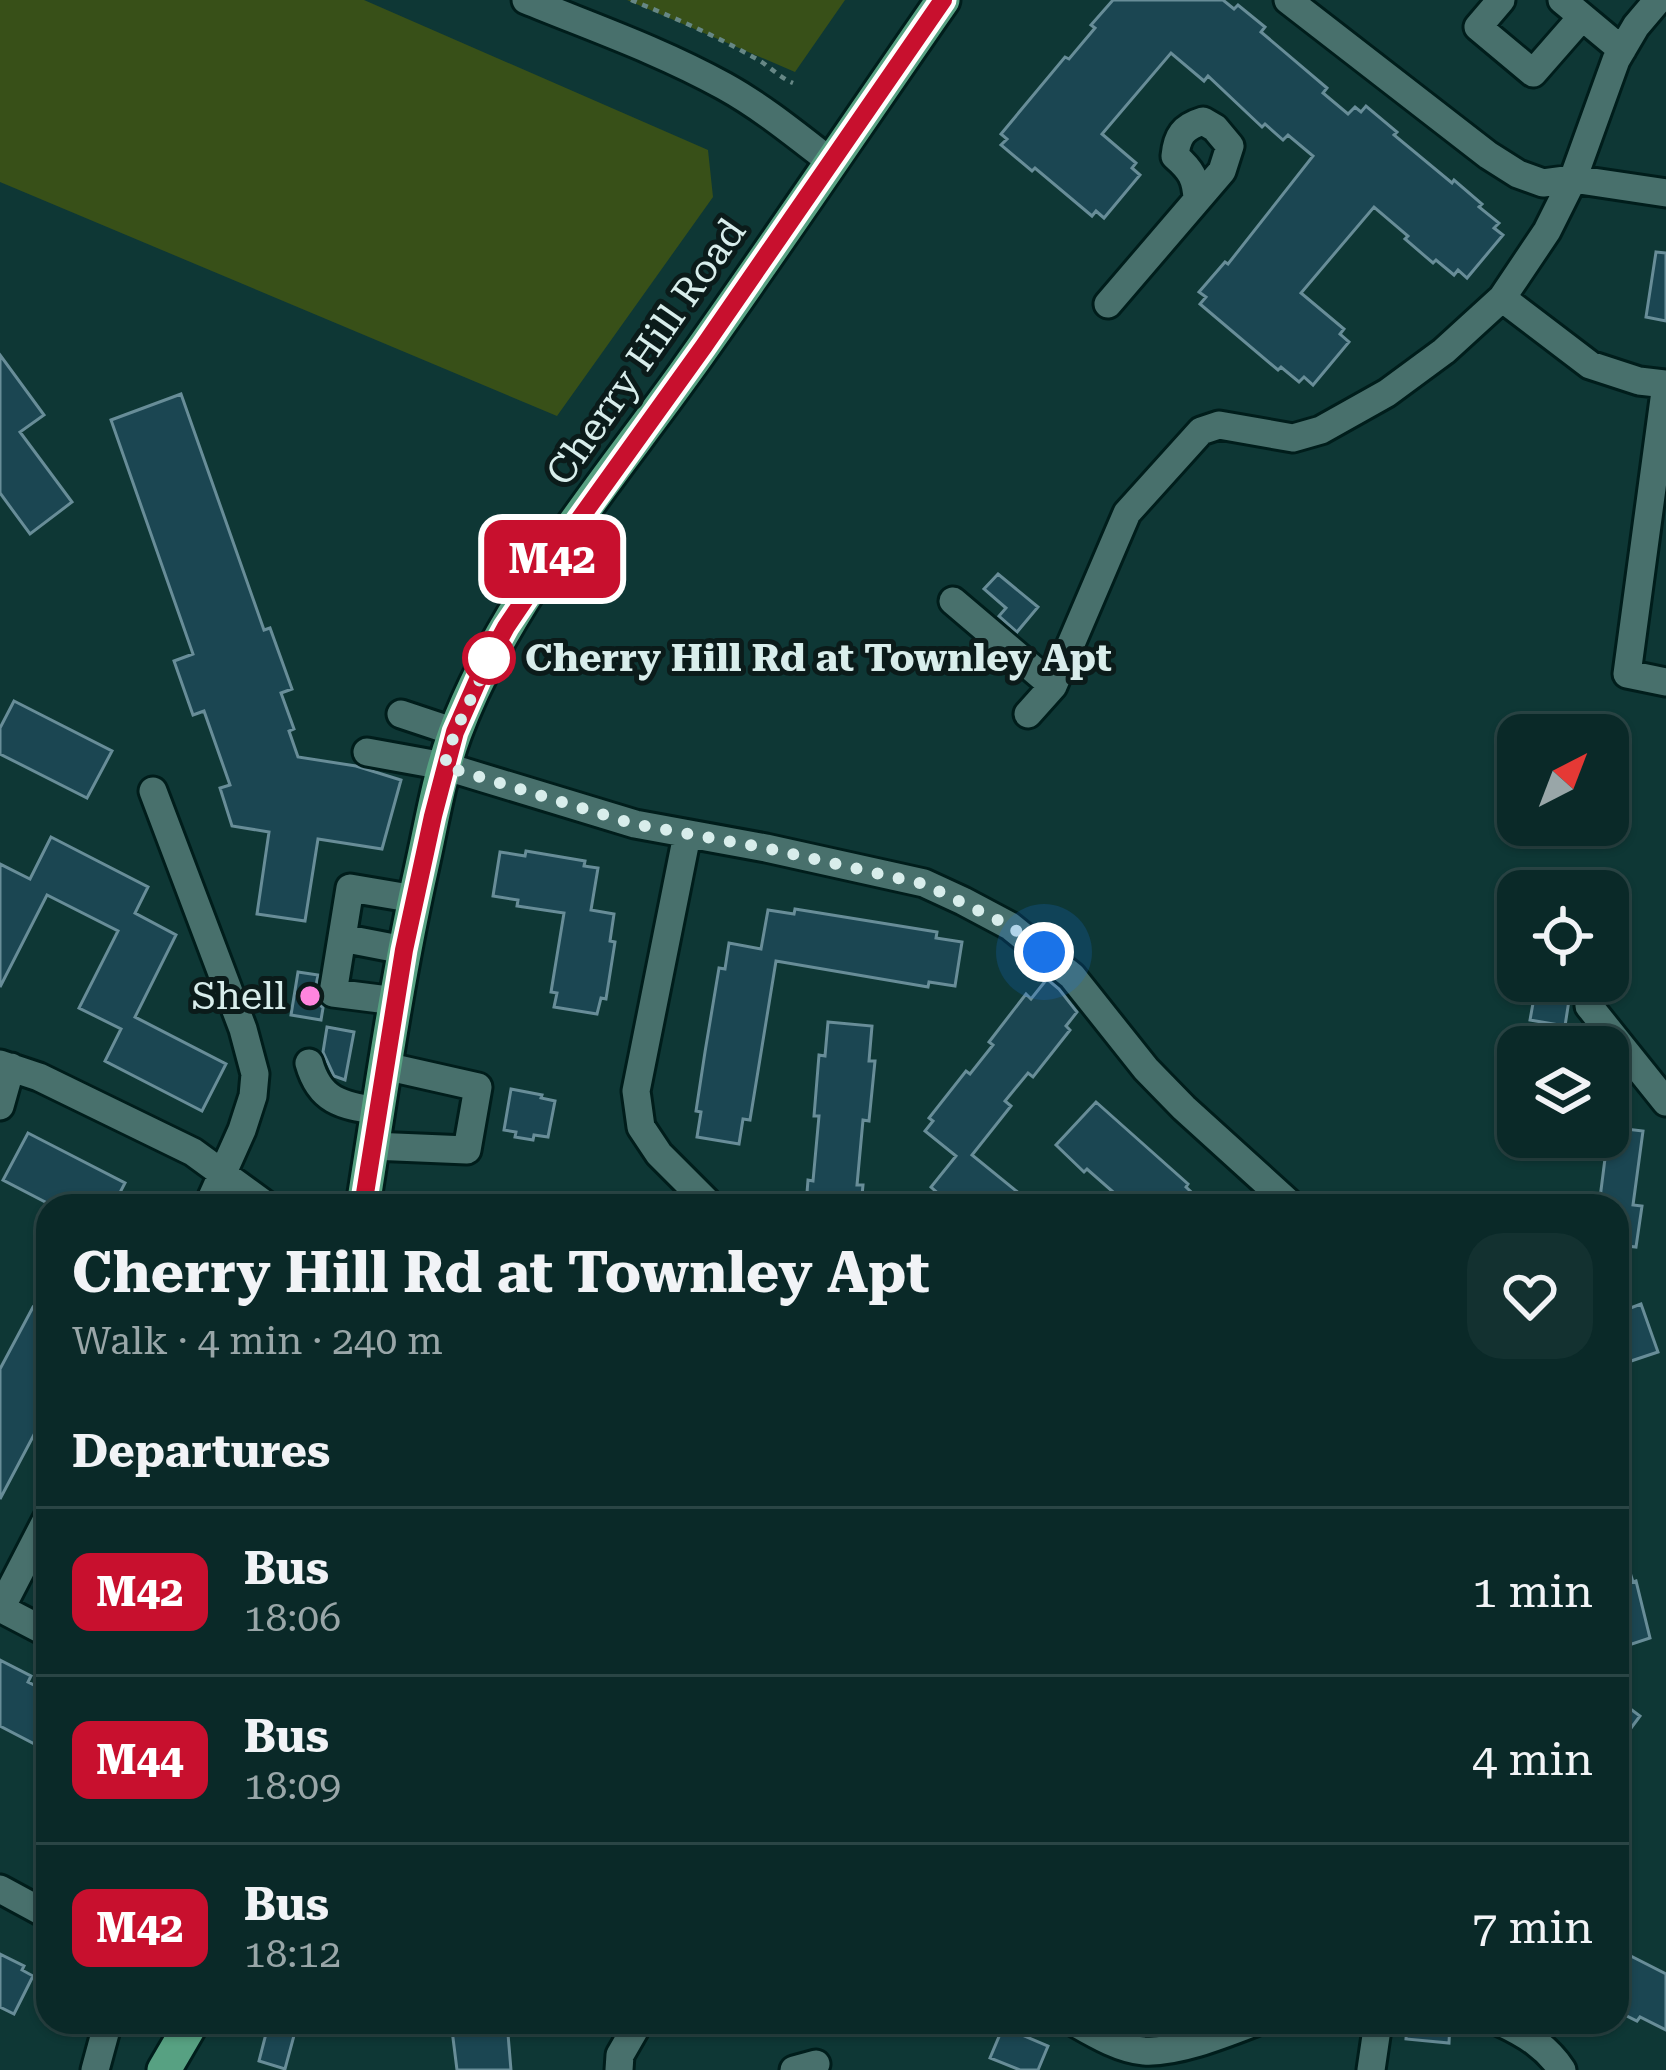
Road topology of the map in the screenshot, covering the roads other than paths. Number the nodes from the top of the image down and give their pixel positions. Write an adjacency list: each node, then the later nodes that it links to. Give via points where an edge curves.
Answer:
1 (526, 0): 8 (street, via 722,85)
2 (943, 0): 8 (main road, Cherry Hill Road)
3 (1288, 0): 9 (street, via 1518,174 1543,183)
4 (1502, 0): 6 (street, via 1478,27 1533,74)
5 (1658, 0): 7 (street)
6 (1572, 8): 7 (street)
7 (1622, 50): 9 (street)
8 (831, 162): 19 (main road, Cherry Hill Road, via 506,627)
9 (1573, 179): 10 (street); 12 (street)
10 (1666, 193)
11 (1197, 199): 13 (street)
12 (1502, 298): 15 (street, via 1590,365 1666,384 1627,674); 16 (street, via 1388,393 1321,430 1293,438 1219,425 1201,431 1127,513)
13 (1108, 304)
14 (953, 601): 16 (street)
15 (1666, 682)
16 (1053, 686): 18 (street)
17 (401, 714): 19 (street)
18 (1028, 714)
19 (455, 732): 21 (main road, Cherry Hill Road)
20 (367, 752): 21 (street)
21 (444, 766): 23 (street); 24 (main road, Cherry Hill Road)
22 (153, 791): 36 (street, via 256,1073)
23 (687, 835): 40 (street, via 636,1091 640,1127); 41 (street, via 924,884 1010,926 1072,976 1146,1069)
24 (415, 899): 25 (street, via 350,888); 26 (main road, Cherry Hill Road)
25 (342, 938): 26 (street); 27 (street, via 333,992)
26 (404, 950): 27 (main road, Cherry Hill Road)
27 (396, 1001): 31 (main road, Cherry Hill Road)
28 (1589, 1006): 32 (street)
29 (309, 1064): 34 (street, via 327,1096)
30 (6, 1065): 33 (street); 36 (street, via 193,1152)
31 (385, 1066): 34 (main road, Cherry Hill Road); 35 (street, via 478,1087 467,1150)
32 (1666, 1102)
33 (0, 1106)
34 (378, 1111): 35 (main road, Cherry Hill Road)
35 (372, 1146): 39 (main road, Cherry Hill Road)
36 (224, 1175): 37 (street); 38 (street)
37 (214, 1194)
38 (250, 1194)
39 (365, 1194)
40 (698, 1194)
41 (1279, 1194)
42 (36, 1539): 43 (street)
43 (1, 1608): 44 (street)
44 (36, 1627)
45 (0, 1889): 46 (street)
46 (36, 1908)
47 (105, 2034): 55 (street)
48 (185, 2034): 56 (main road)
49 (190, 2034): 57 (main road)
50 (632, 2034): 58 (street)
51 (1099, 2034): 52 (street, via 1146,2051)
52 (1223, 2034)
53 (1376, 2034): 59 (street)
54 (1527, 2034): 60 (street)
55 (95, 2070)
56 (164, 2070)
57 (187, 2070)
58 (619, 2070)
59 (1371, 2070)
60 (1562, 2070)

